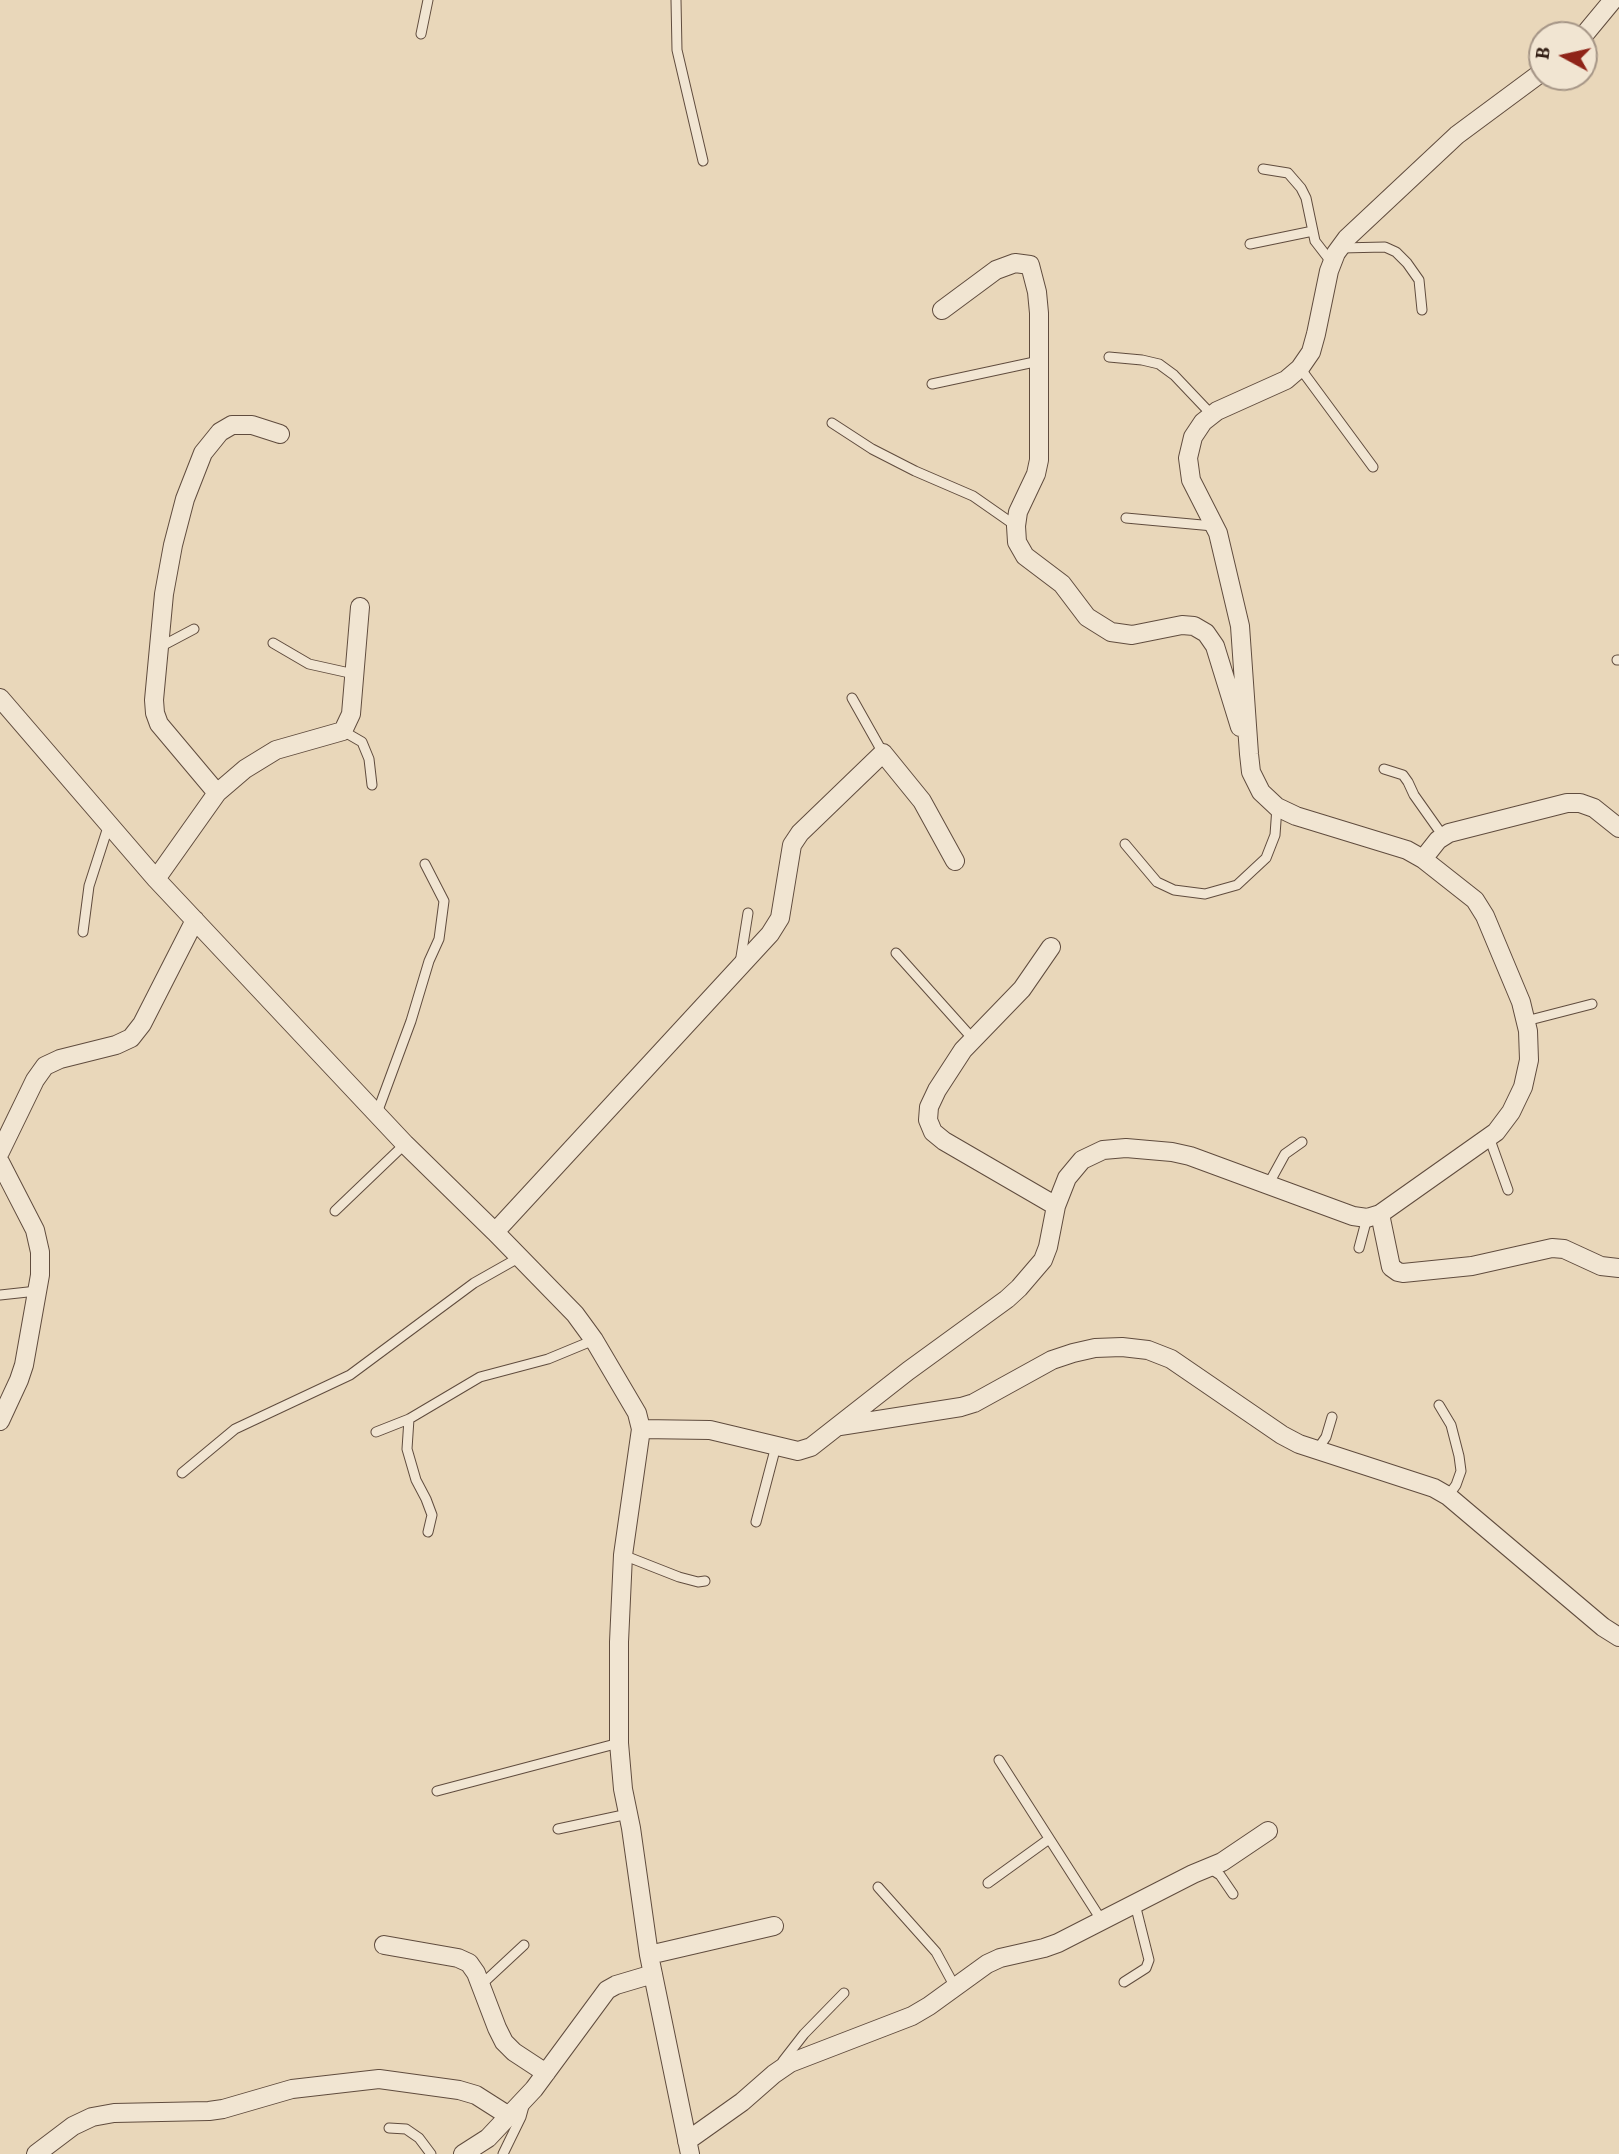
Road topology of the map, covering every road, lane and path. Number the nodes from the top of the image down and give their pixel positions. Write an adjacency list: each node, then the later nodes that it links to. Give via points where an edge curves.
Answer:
1 (428, 0): 5 (lane)
2 (676, 0): 7 (lane, via 677,50)
3 (1612, 0): 4 (street)
4 (1595, 21)
5 (421, 34)
6 (1528, 82): 11 (street, via 1443,146 1346,238)
7 (703, 160)
8 (1263, 169): 9 (lane, via 1288,173 1301,188)
9 (1313, 231): 10 (lane); 11 (lane, via 1315,241)
10 (1250, 244)
11 (1336, 255): 13 (lane, via 1385,247 1396,252 1419,280); 16 (street, via 1317,334)
12 (942, 310): 15 (street, via 996,271 1015,263 1030,265 1038,302)
13 (1422, 310)
14 (1109, 357): 18 (lane, via 1159,364)
15 (1039, 361): 17 (lane); 23 (street, via 1039,460)
16 (1300, 368): 18 (street, via 1286,380); 21 (lane)
17 (932, 384)
18 (1212, 415): 24 (street, via 1193,437 1188,458 1191,480)
19 (832, 423): 23 (lane, via 904,466 973,496)
20 (280, 434): 28 (street, via 252,425 232,425 203,453 173,545)
21 (1373, 467)
22 (1126, 518): 24 (lane)
23 (1016, 526): 34 (street, via 1017,542 1025,556 1054,576 1087,617 1111,632 1132,635 1182,625 1206,633 1215,646)
24 (1215, 526): 34 (street, via 1240,626)
25 (360, 607): 29 (street)
26 (194, 629): 28 (lane)
27 (273, 643): 29 (lane, via 309,664)
28 (159, 648): 37 (street, via 154,700 159,724)
29 (354, 674): 32 (street, via 351,714)
30 (0, 698): 39 (street)
31 (852, 698): 33 (lane)
32 (343, 731): 36 (lane, via 362,742); 37 (street, via 276,750)
33 (883, 753): 44 (street, via 922,801); 52 (street, via 800,833 792,845 780,918)
34 (1249, 754): 38 (street, via 1251,772 1261,792)
35 (1384, 769): 41 (lane, via 1403,775)
36 (372, 785)
37 (217, 793): 46 (street)
38 (1277, 807): 42 (lane, via 1275,835 1266,858 1237,885 1205,894 1174,890 1157,882); 43 (street)
39 (109, 824): 46 (street); 49 (lane, via 89,886)
40 (1619, 828): 41 (street, via 1594,808 1567,803)
41 (1443, 836): 43 (street)
42 (1125, 844)
43 (1423, 859): 54 (street, via 1475,900 1521,1002)
44 (955, 861)
45 (425, 864): 56 (lane, via 444,901 441,929)
46 (156, 879): 48 (street)
47 (748, 913): 52 (lane)
48 (195, 920): 56 (street); 60 (street, via 131,1038 45,1066)
49 (83, 932)
50 (1051, 947): 55 (street, via 1023,989)
51 (896, 953): 55 (lane)
52 (739, 968): 66 (street)
53 (1592, 1004): 54 (lane)
54 (1525, 1021): 57 (street, via 1529,1060 1523,1087 1511,1112)
55 (973, 1039): 63 (street, via 929,1107 933,1132)
56 (377, 1113): 59 (street)
57 (1489, 1138): 62 (lane); 65 (street)
58 (1302, 1142): 61 (lane, via 1285,1154)
59 (405, 1144): 64 (lane); 66 (street)
60 (1, 1165): 70 (street, via 35,1230 40,1252)
61 (1268, 1185): 63 (street, via 1172,1152 1103,1150 1082,1160 1067,1178); 65 (street, via 1353,1216)
62 (1508, 1190)
63 (1056, 1206): 77 (street, via 1043,1260 1018,1288)
64 (335, 1211)
65 (1373, 1216): 67 (lane); 69 (street, via 1391,1268 1398,1272 1472,1266 1552,1248)
66 (495, 1232): 68 (street)
67 (1359, 1248)
68 (520, 1257): 72 (street); 82 (lane, via 474,1283 350,1374 235,1429)
69 (1619, 1268)
70 (37, 1291): 71 (lane); 76 (street, via 24,1365)
71 (0, 1295)
72 (594, 1340): 75 (lane, via 548,1359 480,1377); 78 (street, via 637,1413)
73 (1439, 1405): 83 (lane, via 1460,1456 1461,1471)
74 (1332, 1417): 81 (lane)
75 (409, 1419): 79 (lane); 85 (lane, via 407,1449 432,1515)
76 (0, 1421)
77 (837, 1426): 80 (street, via 798,1451); 81 (street, via 961,1407 1052,1360 1095,1348 1122,1347 1171,1359 1282,1436)
78 (641, 1429): 80 (street, via 710,1430); 86 (street)
79 (376, 1432)
80 (776, 1446): 84 (lane)
81 (1317, 1450): 83 (street)
82 (182, 1473)
83 (1448, 1496): 88 (street)
84 (756, 1522)
85 (428, 1532)
86 (624, 1555): 87 (lane, via 679,1577); 89 (street)
87 (705, 1581)
88 (1619, 1637)
89 (619, 1743): 91 (lane); 92 (street)
90 (999, 1760): 95 (lane)
91 (436, 1791)
92 (628, 1814): 93 (lane); 105 (street)
93 (558, 1829)
94 (1268, 1831): 96 (street)
95 (1049, 1839): 97 (lane); 101 (lane)
96 (1208, 1867): 99 (lane); 100 (street)
97 (988, 1883)
98 (878, 1887): 109 (lane, via 936,1952)
99 (1233, 1894)
100 (1135, 1904): 101 (street); 107 (lane, via 1149,1960 1146,1968)
101 (1102, 1921): 109 (street, via 1044,1948 986,1964)
102 (774, 1926): 105 (street)
103 (384, 1945): 108 (street, via 458,1958 469,1964)
104 (524, 1945): 108 (lane)
105 (649, 1955): 106 (street)
106 (653, 1974): 111 (street, via 607,1990); 116 (street)
107 (1124, 1982)
108 (481, 1985): 111 (street, via 504,2042)
109 (955, 1987): 112 (street, via 912,2016 802,2058)
110 (844, 1993): 112 (lane)
111 (546, 2073): 113 (street)
112 (774, 2074): 116 (street)
113 (526, 2097): 114 (street); 120 (lane)
114 (509, 2116): 117 (street, via 459,2090 379,2079 292,2089 209,2111 92,2117 72,2126); 119 (street, via 488,2138)
115 (389, 2128): 118 (lane, via 406,2129)
116 (689, 2147)
117 (36, 2154)
118 (431, 2154)
119 (463, 2154)
120 (503, 2154)

